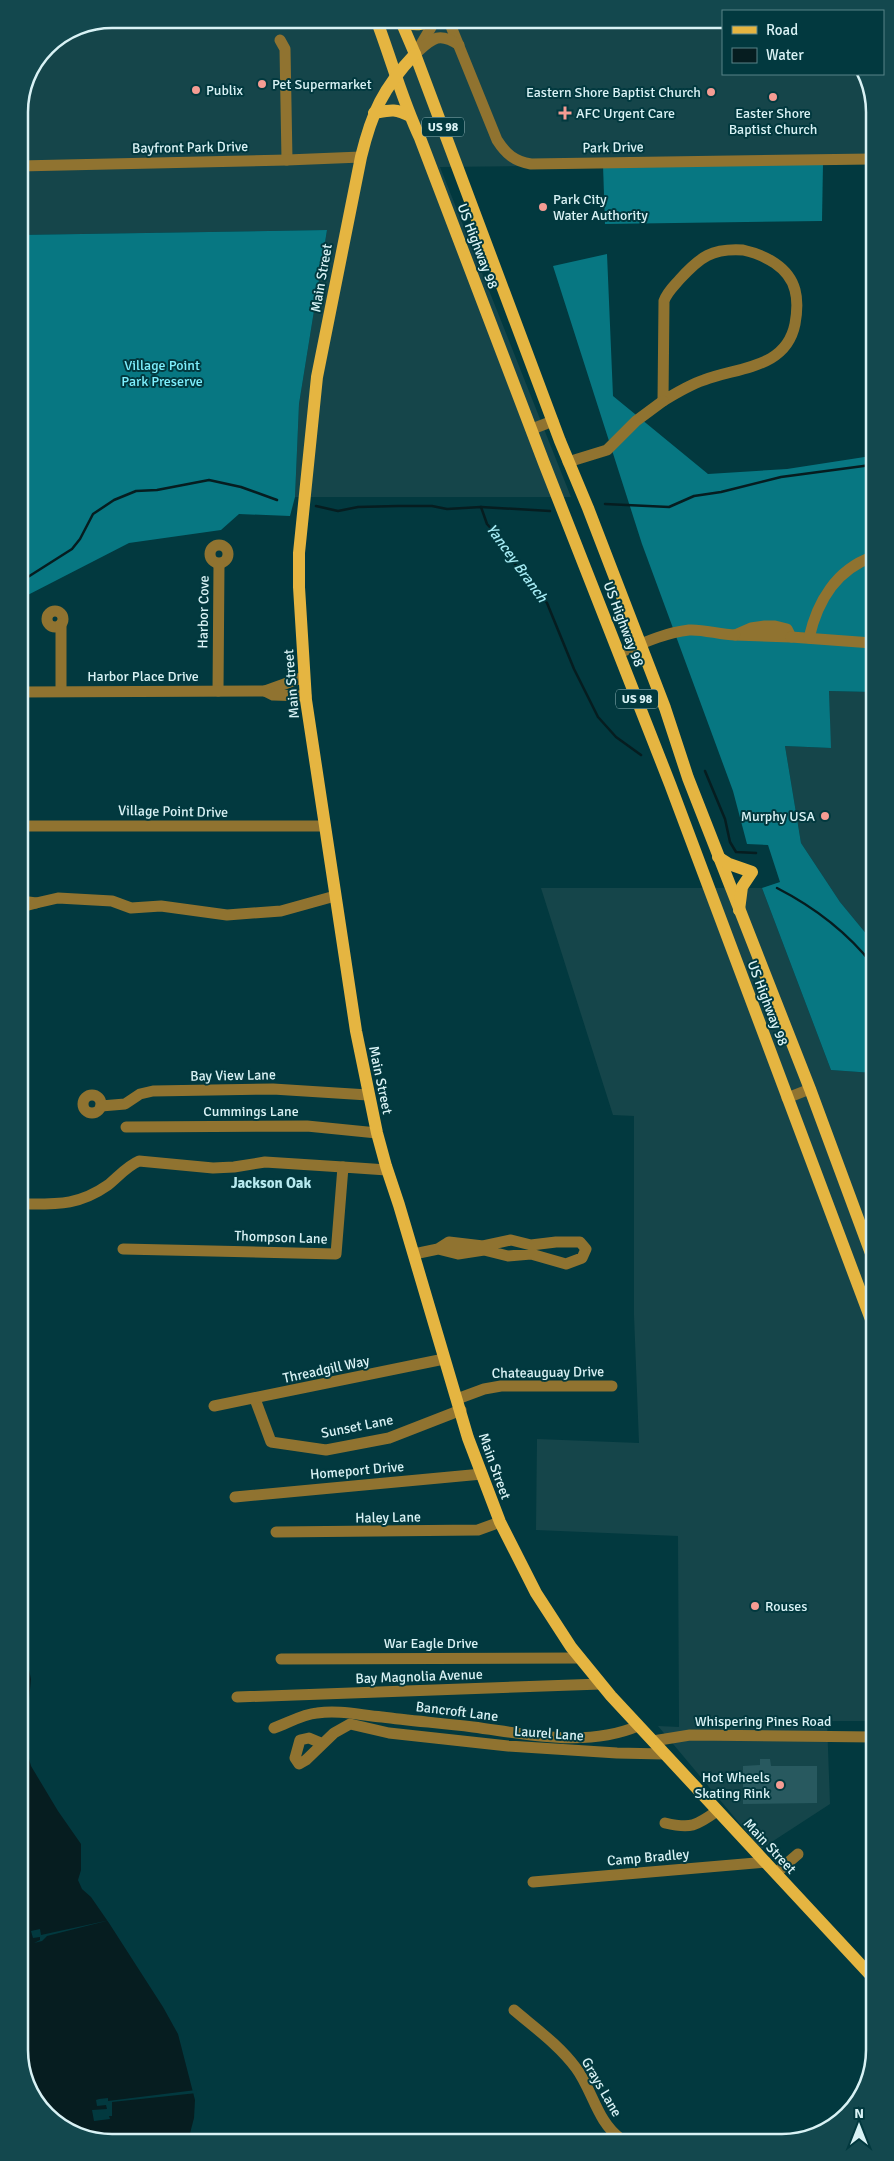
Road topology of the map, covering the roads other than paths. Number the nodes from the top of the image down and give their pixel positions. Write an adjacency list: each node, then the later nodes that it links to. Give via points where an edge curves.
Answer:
1 (379, 28): 8 (main road, US Highway 98 / US 98)
2 (405, 28): 7 (main road, US Highway 98 / US 98)
3 (431, 28): 7 (street)
4 (452, 28): 6 (street, Park Drive)
5 (280, 40): 13 (street, via 285,49)
6 (459, 45): 7 (street, via 450,39 433,38); 12 (street, Park Drive, via 497,140 514,160 546,164)
7 (415, 54): 8 (main road, Main Street); 16 (main road, US Highway 98 / US 98)
8 (397, 74): 9 (main road, Main Street); 10 (main road, US Highway 98 / US 98)
9 (374, 113): 10 (main road, via 399,110); 11 (main road, Main Street)
10 (410, 116): 17 (main road, US Highway 98 / US 98)
11 (360, 157): 13 (street, Bayfront Park Drive); 26 (main road, Main Street, via 317,377 306,477 299,553)
12 (866, 159)
13 (287, 160): 14 (street, Bayfront Park Drive)
14 (28, 166)
15 (663, 401): 15 (street, via 703,380 768,361 788,343 795,326 797,308 795,289 781,267 751,252 719,250 702,257 666,293); 18 (street, via 636,421 607,450)
16 (553, 422): 17 (street); 18 (main road, US Highway 98 / US 98)
17 (532, 428): 25 (main road, US Highway 98 / US 98)
18 (568, 462): 24 (main road, US Highway 98 / US 98)
19 (866, 559): 22 (street, via 842,573 827,593)
20 (219, 564): 30 (street, Harbor Cove)
21 (62, 624): 27 (street)
22 (809, 638): 23 (street); 24 (street, via 722,635 691,630 657,636)
23 (866, 643)
24 (640, 644): 25 (street); 34 (main road, US Highway 98 / US 98)
25 (619, 652): 42 (main road, US Highway 98 / US 98)
26 (304, 677): 28 (street, Harbor Place Drive); 31 (main road, Main Street)
27 (61, 691): 29 (street, Harbor Place Drive); 30 (street, Harbor Place Drive)
28 (265, 691): 30 (street, Harbor Place Drive); 31 (street, Harbor Place Drive, via 273,695)
29 (28, 692)
30 (218, 692)
31 (306, 696): 33 (main road, Main Street)
32 (28, 826): 33 (street, Village Point Drive)
33 (325, 826): 35 (main road, Main Street)
34 (718, 857): 39 (main road, US Highway 98 / US 98); 39 (main road, via 752,872 742,887)
35 (335, 896): 37 (street, via 309,904 284,903 228,914 161,906 140,909 112,902 58,898); 41 (main road, Main Street)
36 (28, 902): 37 (street)
37 (36, 903): 38 (street)
38 (28, 905)
39 (739, 910): 40 (main road, US Highway 98 / US 98)
40 (810, 1090): 42 (street); 49 (main road, US Highway 98 / US 98)
41 (368, 1095): 43 (street, Bay View Lane, via 273,1089 153,1091 140,1094 125,1104); 45 (main road, Main Street)
42 (787, 1098): 53 (main road, US Highway 98 / US 98)
43 (101, 1106)
44 (126, 1127): 45 (street, Cummings Lane, via 307,1126)
45 (376, 1133): 47 (main road, Main Street)
46 (343, 1167): 47 (street); 48 (street, via 265,1162 213,1168 139,1161 100,1190 76,1202); 50 (street, Thompson Lane, via 336,1254)
47 (387, 1170): 52 (main road, Main Street)
48 (28, 1204)
49 (866, 1240)
50 (123, 1249)
51 (531, 1250): 52 (street, via 510,1240 483,1248 449,1242 438,1249)
52 (414, 1254): 54 (main road, Main Street)
53 (866, 1304)
54 (444, 1359): 56 (street, Threadgill Way); 57 (main road, Main Street)
55 (612, 1386): 57 (street, Chateauguay Drive, via 501,1386 484,1389)
56 (255, 1399): 57 (street, Sunset Lane, via 271,1442 326,1450 389,1438); 58 (street, Threadgill Way)
57 (459, 1405): 59 (main road, Main Street)
58 (214, 1406)
59 (482, 1474): 60 (street, Homeport Drive); 61 (main road, Main Street)
60 (235, 1497)
61 (500, 1522): 62 (street, Haley Lane, via 478,1530); 63 (main road, Main Street, via 536,1593)
62 (276, 1532)
63 (580, 1658): 64 (street, War Eagle Drive); 65 (main road, Main Street)
64 (281, 1659)
65 (601, 1684): 66 (street, Bay Magnolia Avenue); 67 (main road, Main Street)
66 (237, 1697)
67 (638, 1726): 68 (street, Bancroft Lane, via 620,1734 586,1738 331,1711 314,1713); 70 (main road, Main Street)
68 (274, 1728)
69 (866, 1737): 70 (street, Whispering Pines Road, via 690,1735)
70 (653, 1742): 72 (main road, Main Street)
71 (321, 1744): 72 (street, Laurel Lane, via 350,1724 389,1734 508,1746)
72 (664, 1754): 73 (main road, Main Street)
73 (718, 1811): 74 (street, via 697,1825); 76 (main road, Main Street)
74 (665, 1823)
75 (798, 1854): 77 (street)
76 (766, 1862): 77 (main road, Main Street); 78 (street, Camp Bradley)
77 (776, 1873): 79 (main road, Main Street)
78 (533, 1882)
79 (866, 1970)
80 (514, 2010): 81 (street, Grays Lane, via 576,2068 590,2090 600,2116)
81 (613, 2133)

